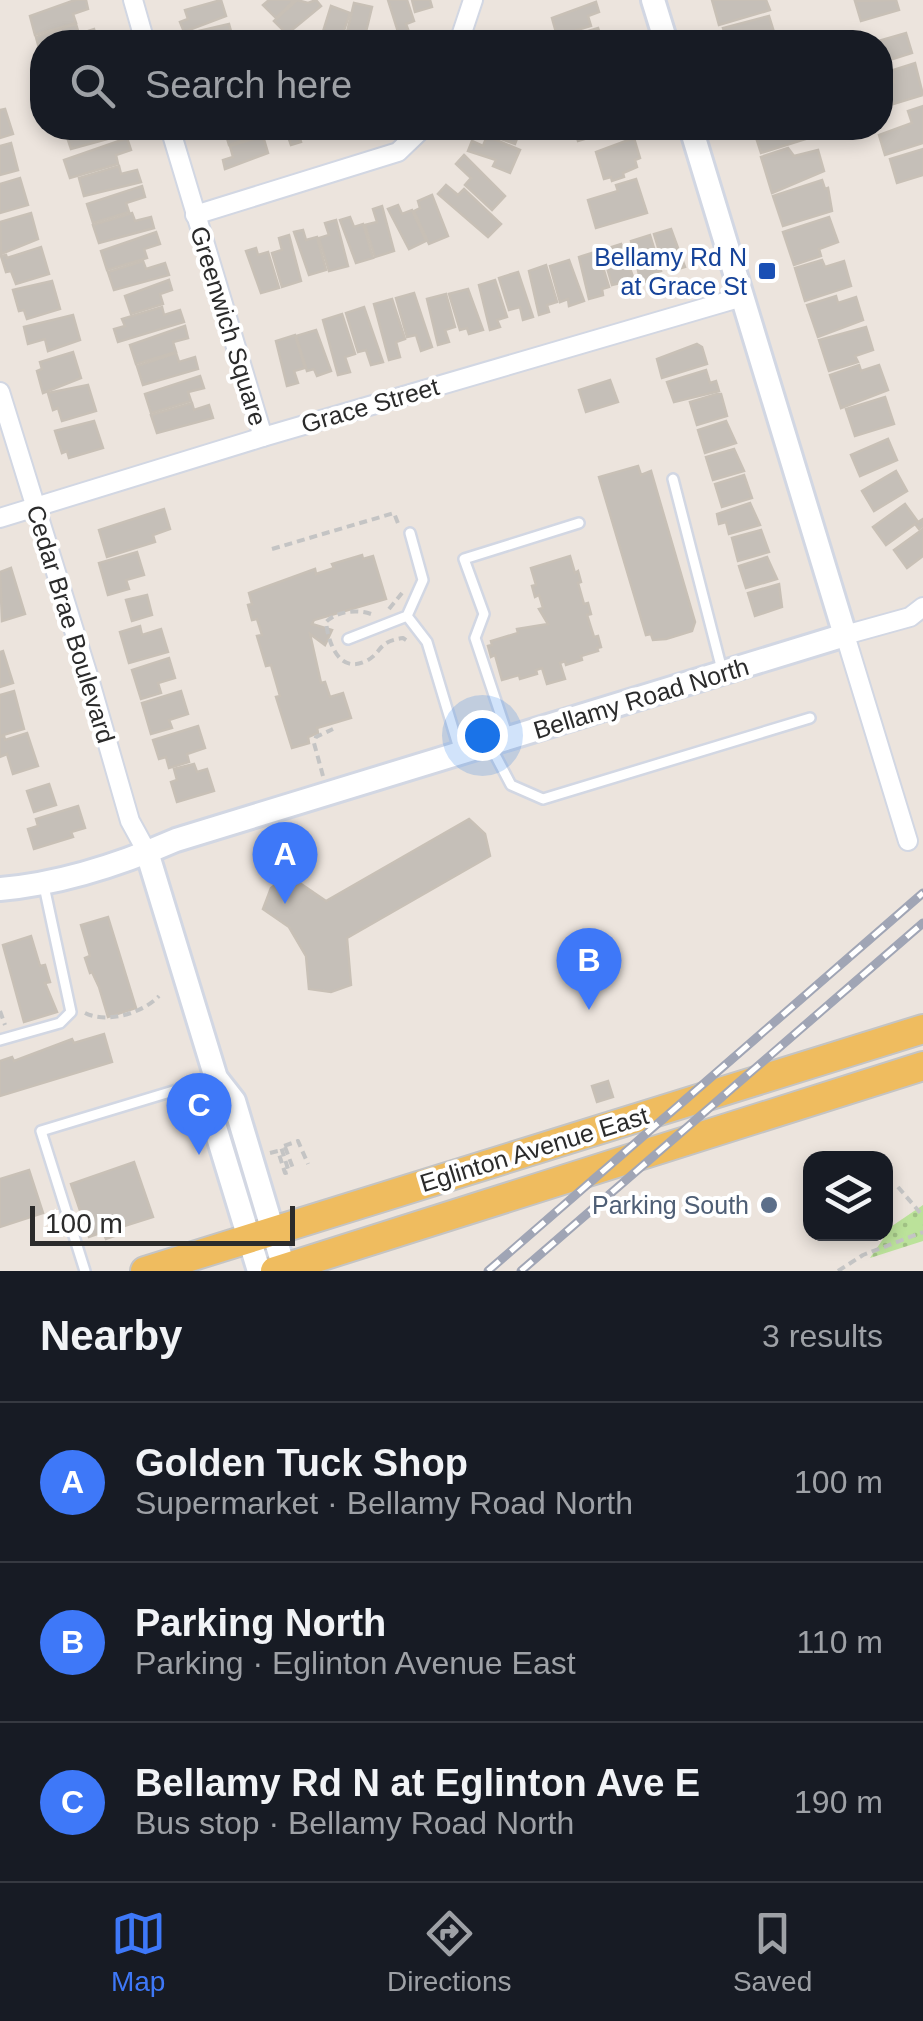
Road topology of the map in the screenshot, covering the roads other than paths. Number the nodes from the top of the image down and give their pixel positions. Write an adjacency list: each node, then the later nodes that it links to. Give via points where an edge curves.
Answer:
1 (133, 0): 4 (street)
2 (473, 0): 5 (street)
3 (653, 0): 6 (street)
4 (142, 30)
5 (462, 30)
6 (662, 30)
7 (173, 140): 10 (street, Greenwich Square)
8 (410, 140): 10 (street, Greenwich Square, via 398,152)
9 (695, 140): 11 (street)
10 (195, 214): 13 (street, Greenwich Square)
11 (742, 298): 13 (street, Grace Street); 21 (street)
12 (0, 392): 15 (street, Cedar Brae Boulevard)
13 (263, 437): 15 (street, Grace Street)
14 (673, 479): 23 (lane)
15 (34, 507): 16 (street, Grace Street); 28 (street, Cedar Brae Boulevard, via 130,821)
16 (0, 518)
17 (580, 522): 25 (lane, via 464,559 484,614 475,638)
18 (405, 530): 20 (lane, via 423,580)
19 (923, 607): 21 (street)
20 (407, 616): 22 (lane); 26 (lane, via 427,642)
21 (845, 636): 23 (street, Bellamy Road North); 27 (street)
22 (348, 639)
23 (723, 673): 25 (street, Bellamy Road North)
24 (810, 718): 25 (lane, via 543,800 511,785)
25 (500, 742): 26 (street, Bellamy Road North)
26 (460, 754): 28 (street, Bellamy Road North)
27 (908, 841)
28 (147, 852): 29 (street, Bellamy Road North); 34 (street)
29 (44, 884): 30 (street, Bellamy Road North); 32 (lane, via 72,1007 64,1022)
30 (0, 889)
31 (923, 1028): 35 (main road, Eglinton Avenue East)
32 (0, 1040)
33 (923, 1066): 36 (main road, Eglinton Avenue East)
34 (216, 1078): 35 (street, via 234,1101); 37 (lane, via 40,1130)
35 (261, 1235): 36 (street); 38 (main road, Eglinton Avenue East)
36 (276, 1270)
37 (84, 1271)
38 (145, 1271)

